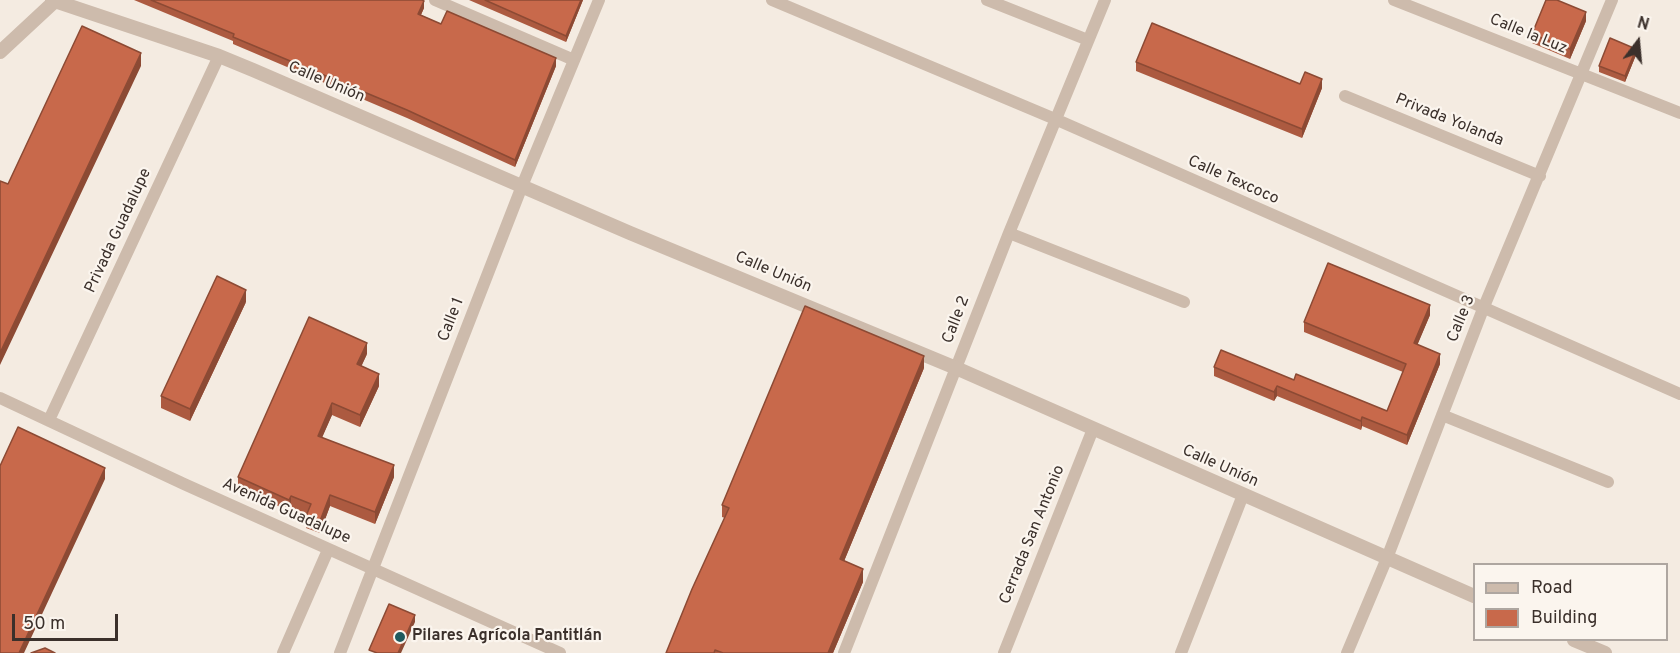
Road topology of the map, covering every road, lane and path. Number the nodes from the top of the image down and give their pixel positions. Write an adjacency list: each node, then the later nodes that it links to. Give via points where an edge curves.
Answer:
1 (55, 0): 10 (street); 11 (street, Calle Unión)
2 (435, 0): 12 (street)
3 (598, 0): 12 (street, Calle 1)
4 (772, 0): 16 (street, Calle Texcoco)
5 (987, 0): 9 (street)
6 (1106, 0): 9 (street, Calle 2)
7 (1394, 0): 13 (street, Calle la Luz)
8 (1612, 0): 13 (street, Calle 3)
9 (1088, 40): 16 (street, Calle 2)
10 (0, 52)
11 (219, 56): 18 (street, Calle Unión); 26 (street, Privada Guadalupe)
12 (574, 60): 18 (street, Calle 1)
13 (1582, 74): 15 (street, Calle la Luz); 17 (street, Calle 3)
14 (1345, 96): 17 (street, Privada Yolanda)
15 (1680, 113)
16 (1055, 120): 19 (street, Calle 2); 21 (street, Calle Texcoco)
17 (1540, 176): 21 (street, Calle 3)
18 (522, 186): 22 (street, Calle Unión); 32 (street, Calle 1)
19 (1009, 233): 20 (street); 22 (street, Calle 2)
20 (1184, 302)
21 (1483, 309): 23 (street, Calle Texcoco); 25 (street, Calle 3)
22 (956, 368): 27 (street, Calle Unión); 39 (street, Calle 2)
23 (1680, 394)
24 (0, 398): 26 (street, Avenida Guadalupe)
25 (1442, 415): 28 (street); 31 (street, Calle 3)
26 (49, 420): 30 (street, Avenida Guadalupe)
27 (1093, 429): 29 (street, Calle Unión); 40 (street, Cerrada San Antonio)
28 (1608, 482)
29 (1243, 495): 31 (street, Calle Unión); 41 (street)
30 (328, 550): 32 (street, Avenida Guadalupe); 36 (street)
31 (1387, 558): 33 (street, Calle Unión); 42 (street, Calle 3)
32 (373, 569): 37 (street, Calle 1); 38 (street, Avenida Guadalupe)
33 (1473, 596)
34 (1578, 641): 35 (street)
35 (1601, 652)
36 (283, 653)
37 (340, 653)
38 (560, 653)
39 (844, 653)
40 (1004, 653)
41 (1180, 653)
42 (1347, 653)

